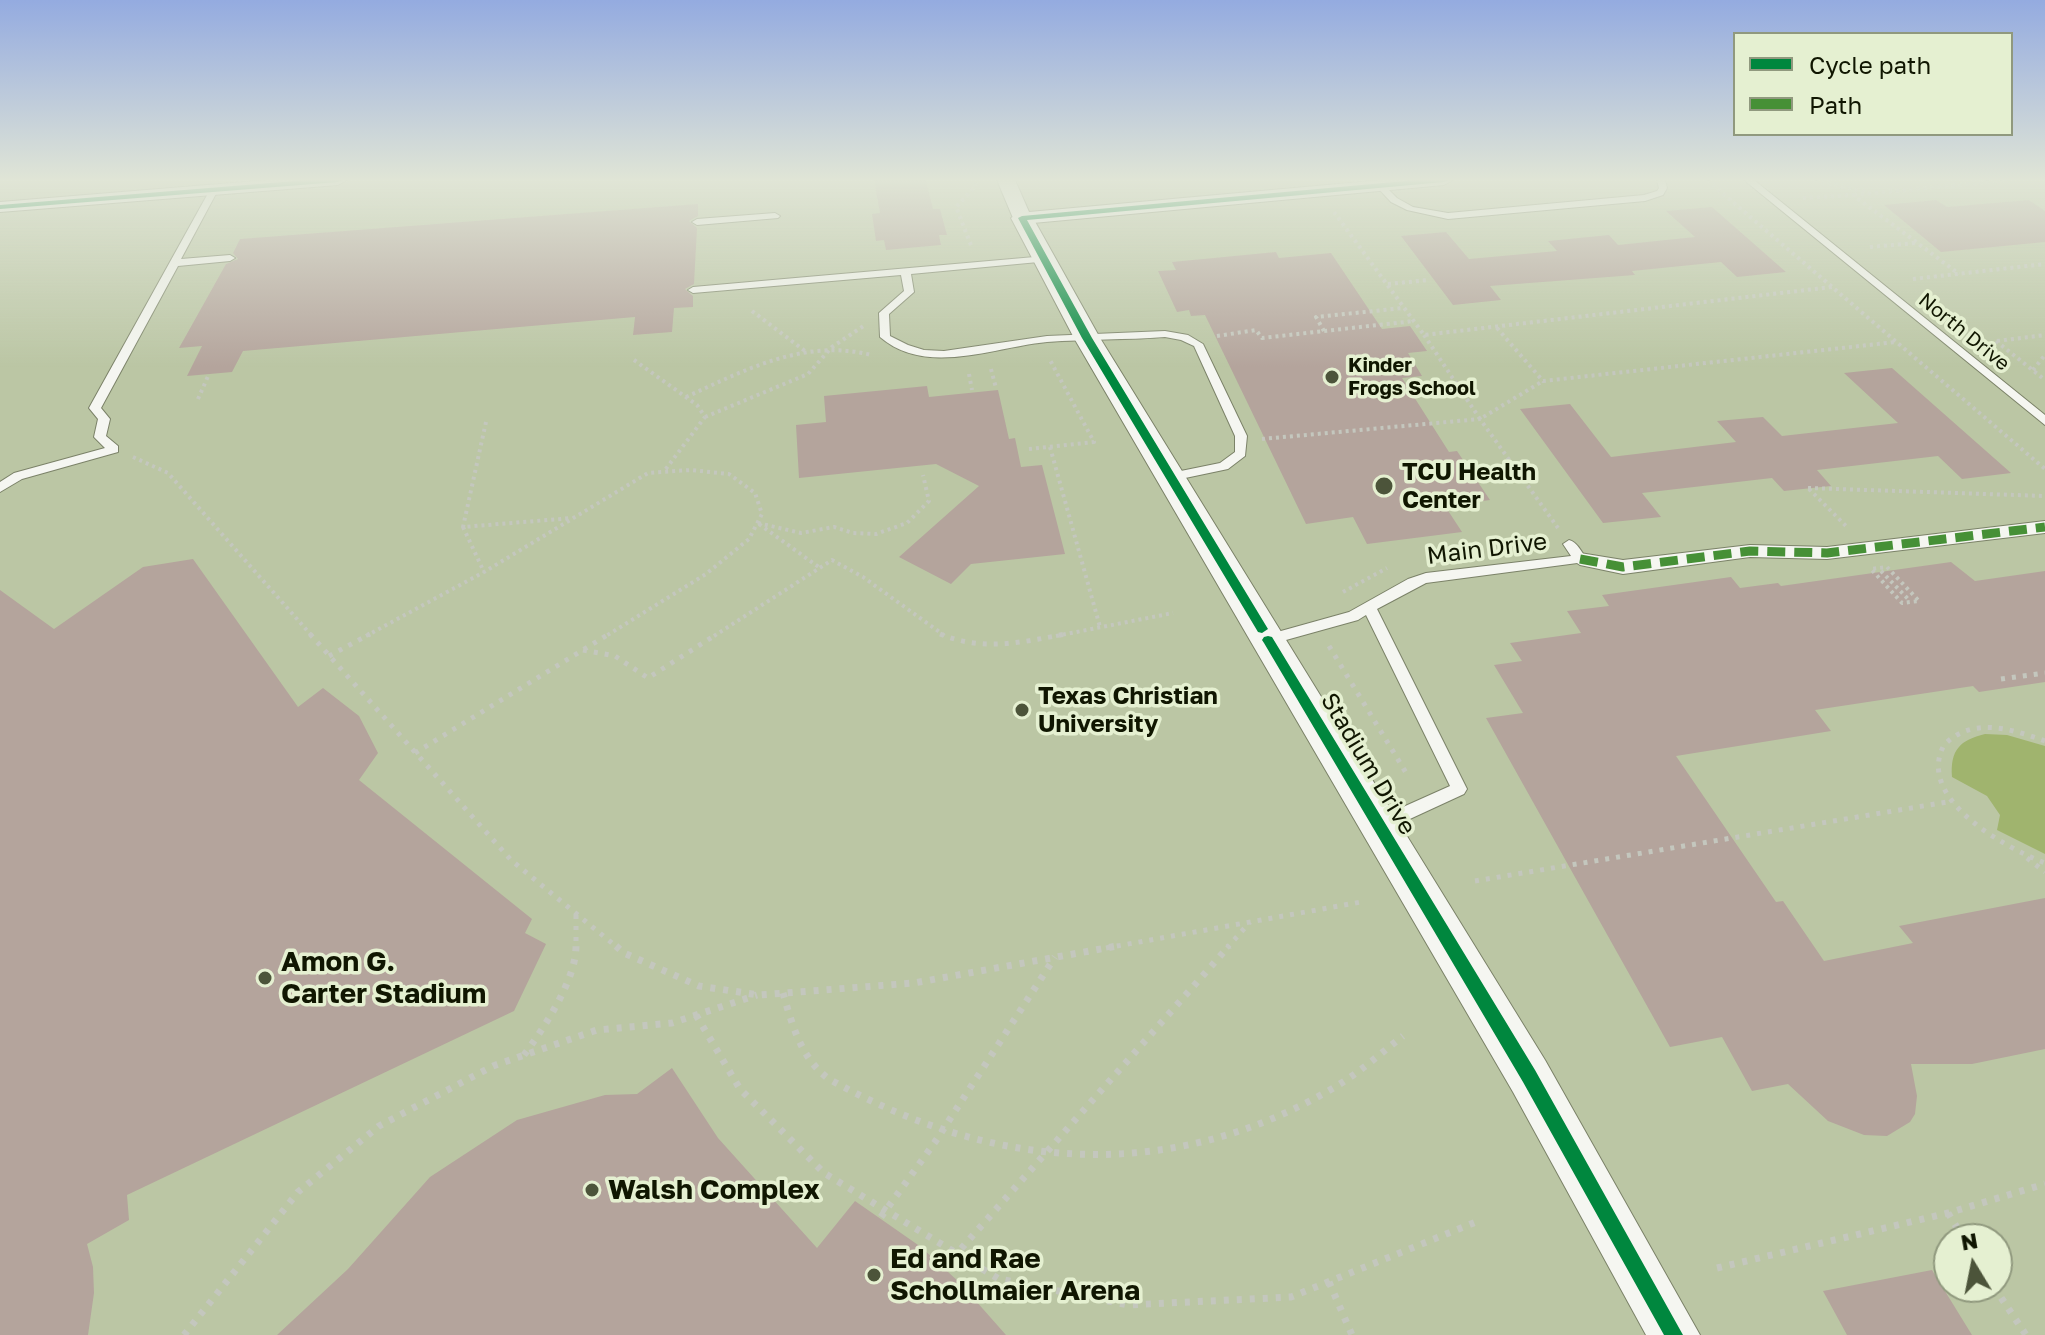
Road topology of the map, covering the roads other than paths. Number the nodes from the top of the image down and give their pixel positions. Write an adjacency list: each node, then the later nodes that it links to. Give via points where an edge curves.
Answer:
1 (185, 242): 6 (lane)
2 (1036, 242): 5 (street, Stadium Drive)
3 (1825, 242): 10 (lane, North Drive)
4 (230, 258): 6 (lane)
5 (1046, 259): 7 (lane); 9 (street, Stadium Drive)
6 (174, 263): 12 (lane, via 95,408 104,419 100,437 114,449 18,476)
7 (906, 272): 8 (lane); 9 (lane, via 909,292 884,313 885,337 900,348 932,355)
8 (693, 290)
9 (1087, 338): 11 (street, Stadium Drive); 11 (lane, via 1165,334 1198,344 1241,436 1241,453 1224,466)
10 (2045, 421)
11 (1171, 477): 16 (street, Stadium Drive)
12 (0, 488)
13 (2045, 527): 14 (street, via 1827,553 1750,551 1623,567)
14 (1574, 552): 15 (lane, Main Drive, via 1426,578)
15 (1369, 606): 16 (lane, Main Drive, via 1318,628); 17 (lane, via 1459,789)
16 (1268, 640): 17 (street, Stadium Drive)
17 (1380, 825): 18 (street, Stadium Drive)
18 (1674, 1335)

